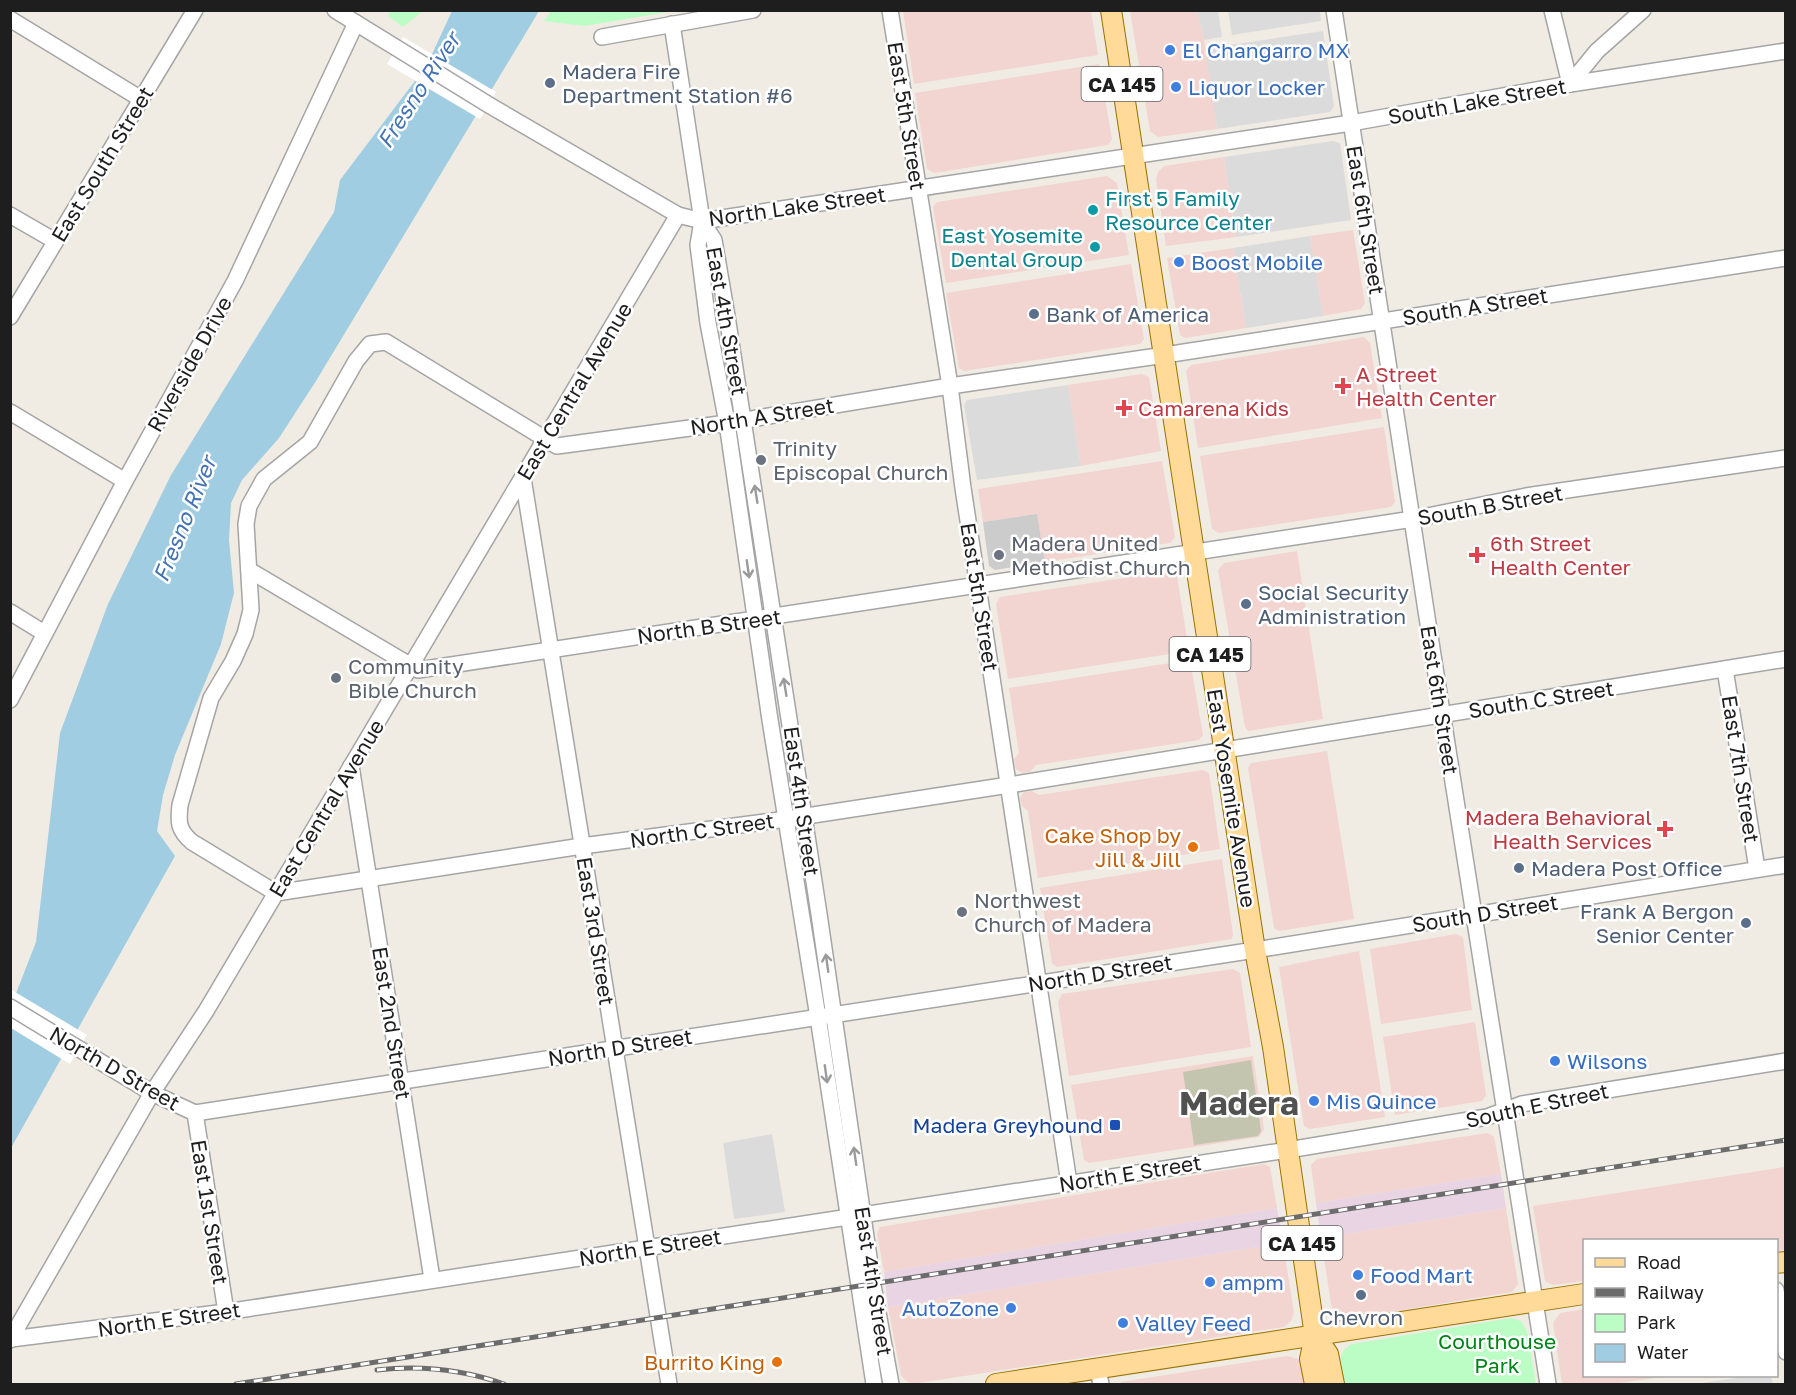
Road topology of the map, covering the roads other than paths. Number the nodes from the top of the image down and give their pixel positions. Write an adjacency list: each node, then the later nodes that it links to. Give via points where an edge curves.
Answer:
1 (195, 10): 15 (street, East South Street)
2 (335, 10): 10 (street, North Lake Street)
3 (753, 10): 11 (street)
4 (890, 10): 18 (street, East 5th Street)
5 (1111, 10): 17 (main road, East Yosemite Avenue / CA 145)
6 (1334, 10): 16 (street, East 6th Street)
7 (1552, 10): 14 (street)
8 (1642, 10): 14 (street, via 1597,51)
9 (10, 19): 15 (street)
10 (356, 23): 20 (street, North Lake Street); 34 (street, Riverside Drive, via 235,281)
11 (672, 24): 12 (street); 21 (street, East 4th Street)
12 (602, 37)
13 (1785, 51): 14 (street, South Lake Street)
14 (1570, 84): 16 (street, South Lake Street)
15 (141, 99): 22 (street, East South Street)
16 (1351, 123): 17 (street, South Lake Street); 25 (street, East 6th Street)
17 (1134, 157): 18 (street, North Lake Street); 26 (main road, East Yosemite Avenue / CA 145)
18 (918, 190): 21 (street, North Lake Street); 27 (street, East 5th Street)
19 (10, 215): 22 (street)
20 (678, 215): 21 (street, North Lake Street); 31 (street, East Central Avenue)
21 (702, 221): 29 (street, East 4th Street, via 714,240); 30 (street, East 4th Street, via 698,245)
22 (55, 241): 24 (street, East South Street)
23 (1785, 258): 25 (street, South A Street)
24 (10, 317)
25 (1382, 320): 26 (street, South A Street); 35 (street, East 6th Street)
26 (1165, 356): 27 (street, North A Street); 36 (main road, East Yosemite Avenue / CA 145)
27 (950, 386): 29 (street, North A Street); 38 (street, East 5th Street)
28 (10, 412): 34 (street)
29 (744, 420): 30 (street, North A Street); 40 (street, East 4th Street, one-way to 29)
30 (727, 423): 31 (street, North A Street, via 557,446); 41 (street, East 4th Street, one-way to 41)
31 (546, 440): 33 (street, East Central Avenue); 37 (street, North A Street, via 386,342 370,344 356,361 310,442 264,479 255,492 246,524)
32 (1785, 458): 35 (street, South B Street, via 1526,496)
33 (523, 478): 43 (street, East 3rd Street); 45 (street, East Central Avenue)
34 (125, 481): 42 (street, Riverside Drive)
35 (1413, 519): 36 (street, South B Street); 48 (street, East 6th Street)
36 (1194, 552): 38 (street, North B Street); 49 (main road, East Yosemite Avenue / CA 145)
37 (249, 570): 45 (street, North B Street); 58 (street, via 251,610 233,661 211,698 178,823 182,834 192,842)
38 (979, 586): 40 (street, North B Street); 51 (street, East 5th Street)
39 (10, 612): 42 (street)
40 (775, 616): 41 (street, North B Street); 52 (street, East 4th Street, one-way to 40)
41 (755, 619): 43 (street, North B Street); 53 (street, East 4th Street)
42 (44, 633): 47 (street, Riverside Drive)
43 (550, 649): 45 (street, North B Street, via 418,670); 54 (street, East 3rd Street)
44 (1785, 659): 46 (street, South C Street)
45 (410, 666): 50 (street, East Central Avenue)
46 (1725, 669): 48 (street, South C Street); 56 (street, East 7th Street)
47 (10, 700)
48 (1443, 716): 49 (street, South C Street); 59 (street, East 6th Street)
49 (1226, 750): 51 (street, North C Street); 60 (main road, East Yosemite Avenue / CA 145)
50 (351, 766): 57 (street, East 2nd Street); 58 (street, East Central Avenue)
51 (1009, 785): 52 (street, North C Street); 61 (street, East 5th Street)
52 (804, 816): 53 (street, North C Street); 63 (street, East 4th Street, one-way to 52)
53 (787, 819): 54 (street, North C Street); 64 (street, East 4th Street)
54 (582, 846): 57 (street, North C Street); 65 (street, East 3rd Street)
55 (1785, 865): 56 (street, South D Street)
56 (1757, 869): 59 (street, South D Street)
57 (369, 879): 58 (street, North C Street); 67 (street, East 2nd Street)
58 (276, 893): 68 (street, East Central Avenue)
59 (1474, 915): 60 (street, South D Street); 69 (street, East 6th Street)
60 (1255, 950): 61 (street, North D Street); 71 (main road, East Yosemite Avenue / CA 145)
61 (1039, 983): 63 (street, North D Street); 72 (street, East 5th Street)
62 (10, 1007): 68 (street, North D Street)
63 (834, 1014): 64 (street, North D Street); 73 (street, East 4th Street, one-way to 63)
64 (818, 1017): 65 (street, North D Street); 73 (street, East 4th Street, one-way to 73)
65 (615, 1047): 67 (street, North D Street); 74 (street, East 3rd Street)
66 (1785, 1061): 69 (street, South E Street, via 1522,1104)
67 (401, 1081): 70 (street, North D Street); 75 (street, East 2nd Street)
68 (152, 1093): 70 (street, North D Street); 81 (street, East Central Avenue)
69 (1505, 1111): 71 (street, South E Street, via 1487,1118); 77 (street, East 6th Street)
70 (195, 1113): 79 (street, East 1st Street)
71 (1288, 1150): 72 (street, North E Street); 80 (main road, East Yosemite Avenue / CA 145)
72 (1070, 1183): 73 (street, North E Street)
73 (856, 1215): 74 (street, North E Street); 85 (street, East 4th Street); 86 (street, East 4th Street)
74 (647, 1247): 75 (street, North E Street); 84 (street, East 3rd Street)
75 (432, 1279): 79 (street, North E Street)
76 (1583, 1294): 77 (main road)
77 (1534, 1303): 80 (main road); 90 (street, East 6th Street)
78 (1778, 1304): 82 (street)
79 (226, 1312): 81 (street, North E Street)
80 (1315, 1336): 83 (main road); 88 (main road, via 1310,1359); 89 (main road, via 1328,1354)
81 (11, 1339)
82 (1785, 1352)
83 (1100, 1377): 87 (main road)
84 (669, 1384)
85 (874, 1384)
86 (891, 1384)
87 (996, 1384)
88 (1314, 1384)
89 (1334, 1384)
90 (1548, 1384)

